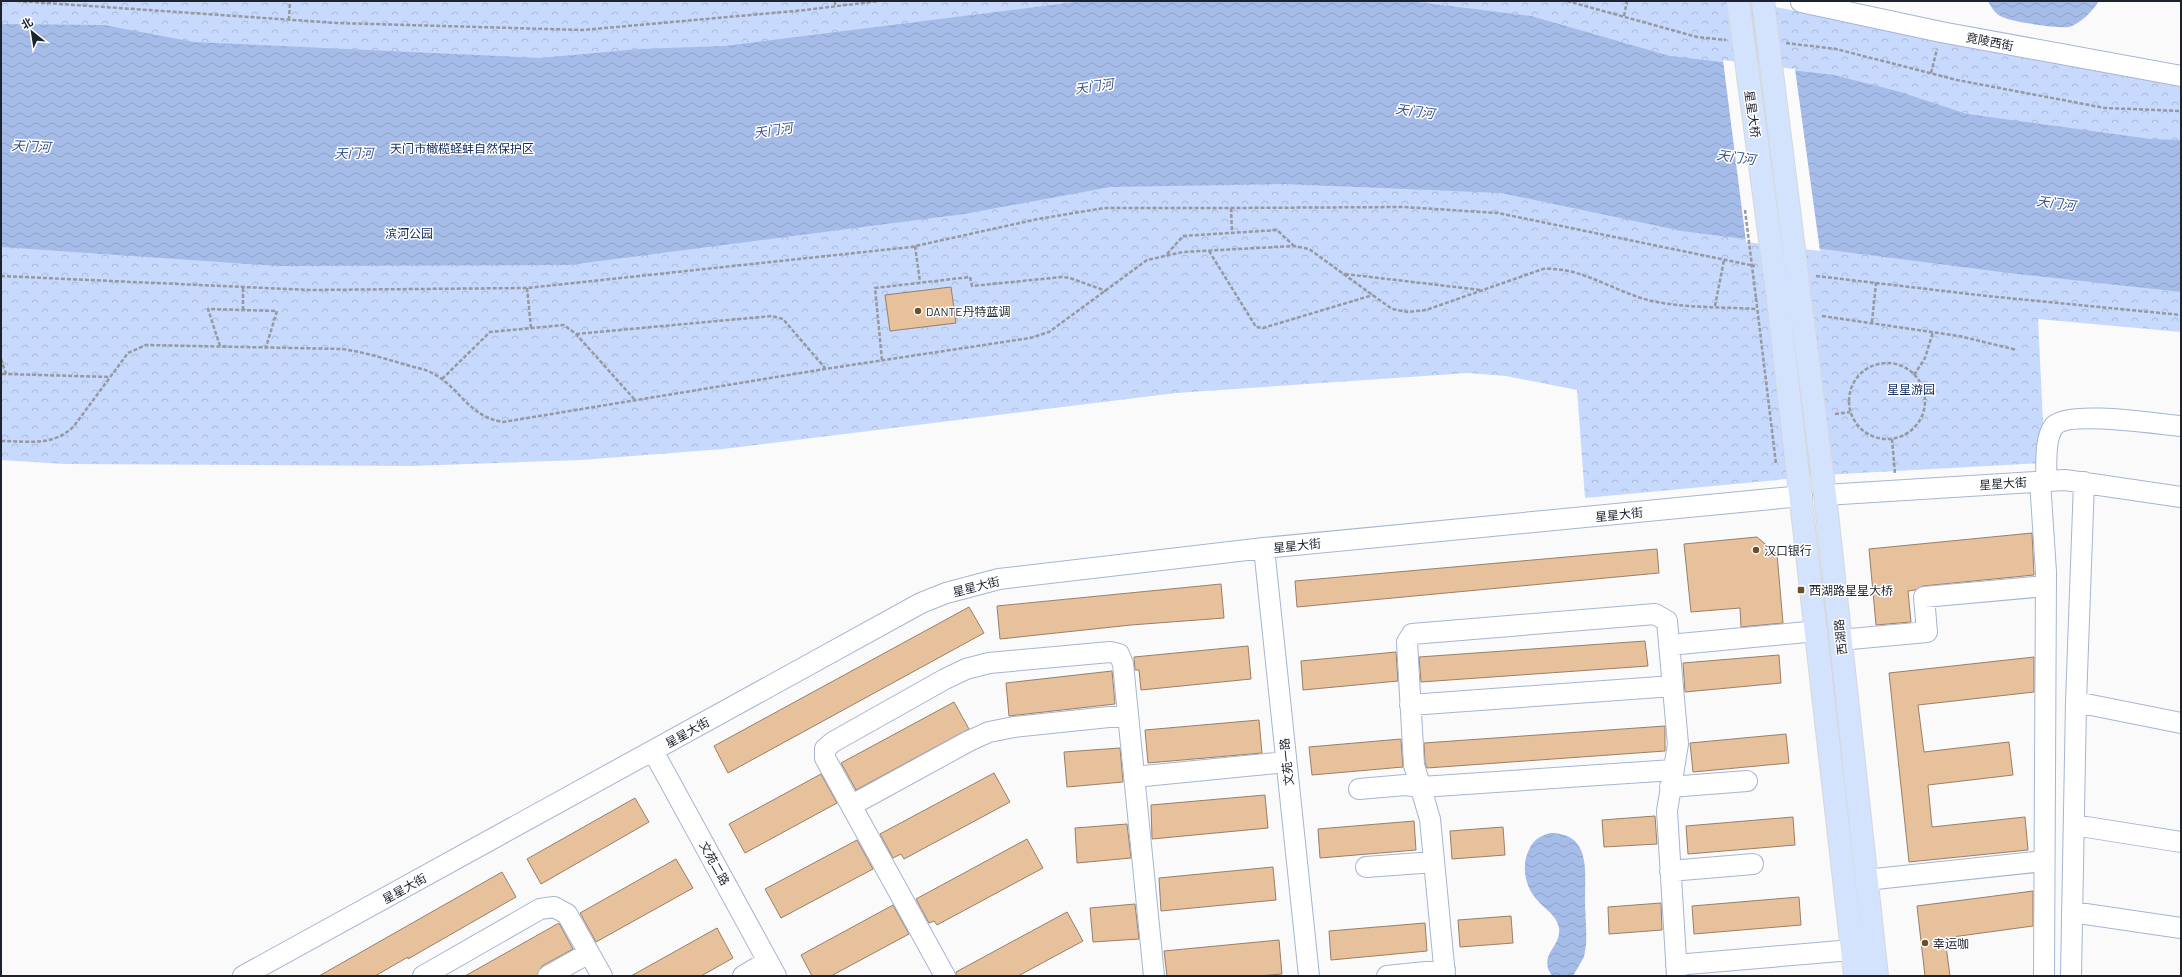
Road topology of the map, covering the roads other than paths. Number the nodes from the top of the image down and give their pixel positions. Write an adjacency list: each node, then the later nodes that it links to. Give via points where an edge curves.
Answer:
1 (1738, 1): 6 (main road, 星星大桥, bridge)
2 (1763, 1): 5 (main road, 星星大桥, bridge)
3 (1801, 2): 4 (street, 竟陵西街, via 1942,32)
4 (2181, 76)
5 (1800, 298): 10 (main road, 西湖路)
6 (1778, 299): 11 (main road, 西湖路)
7 (2181, 426): 8 (street, via 2096,418 2072,418 2060,422 2054,427 2049,439)
8 (2043, 481): 9 (street, 星星大街); 10 (street, 星星大街); 14 (street)
9 (2084, 482): 12 (street, 星星大街); 19 (street)
10 (1825, 494): 16 (main road, 西湖路)
11 (1802, 496): 13 (street, 星星大街); 15 (main road, 西湖路)
12 (2181, 497)
13 (1264, 548): 23 (street, 星星大街, via 999,579 946,593 921,603); 24 (street, 文苑一路)
14 (2046, 586): 16 (street, via 1924,597 1927,632); 33 (street)
15 (1816, 631): 17 (street); 41 (main road, 西湖路)
16 (1840, 640): 38 (main road, 西湖路)
17 (1669, 645): 18 (street); 20 (street, via 1667,621 1655,614 1412,634 1407,642)
18 (1673, 686): 20 (street); 26 (street, via 1678,744)
19 (2076, 702): 22 (street); 31 (street)
20 (1410, 705): 28 (street, via 1414,764)
21 (1128, 715): 25 (street); 30 (street, via 989,732); 30 (street, via 1123,664 1119,654 1110,652 989,663 966,669 944,679 825,749 825,758)
22 (2181, 723)
23 (653, 750): 43 (street, 文苑二路); 46 (street, 星星大街)
24 (1286, 762): 25 (street); 53 (street, 文苑一路)
25 (1134, 777): 52 (street)
26 (1672, 779): 27 (street); 28 (street); 37 (street, via 1667,823)
27 (1747, 781)
28 (1421, 787): 29 (street, via 1405,785); 34 (street, via 1430,819)
29 (1360, 789)
30 (852, 805): 51 (street)
31 (2074, 825): 32 (street); 39 (street)
32 (2181, 842)
33 (2044, 861): 38 (street); 57 (street)
34 (1434, 862): 36 (street); 45 (street)
35 (1754, 864): 37 (street)
36 (1366, 867)
37 (1670, 870): 44 (street)
38 (1866, 880): 56 (main road, 西湖路)
39 (2072, 912): 40 (street); 58 (street)
40 (2181, 928)
41 (1852, 950): 44 (street); 55 (main road, 西湖路)
42 (589, 953): 47 (street, via 567,914 554,907 540,909); 48 (street); 49 (street)
43 (772, 969): 50 (street)
44 (1677, 970)
45 (1445, 973): 54 (street)
46 (243, 976)
47 (423, 976)
48 (548, 976)
49 (602, 976)
50 (742, 976)
51 (945, 976)
52 (1154, 976)
53 (1309, 976)
54 (1387, 976)
55 (1855, 976)
56 (1877, 976)
57 (2044, 976)
58 (2071, 976)

